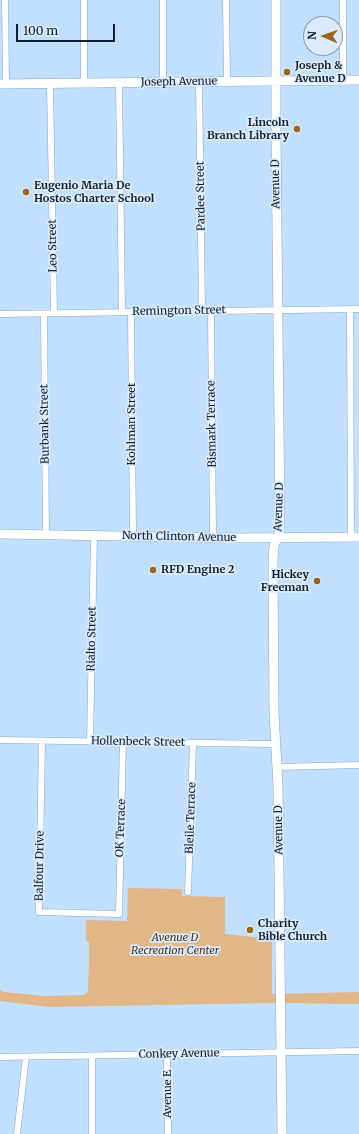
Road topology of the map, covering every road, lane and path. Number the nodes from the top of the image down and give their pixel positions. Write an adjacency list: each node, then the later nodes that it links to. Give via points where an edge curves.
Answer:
1 (5, 0): 15 (street)
2 (84, 0): 13 (street)
3 (163, 0): 12 (street)
4 (226, 0): 10 (street)
5 (276, 0): 11 (street, Avenue D)
6 (343, 0): 7 (street)
7 (343, 80): 8 (street, Joseph Avenue); 11 (street, Joseph Avenue)
8 (359, 80)
9 (199, 81): 10 (street, Joseph Avenue); 12 (street, Joseph Avenue); 20 (street, Pardee Street)
10 (227, 81): 11 (street, Joseph Avenue)
11 (276, 81): 19 (street, Avenue D)
12 (163, 82): 14 (street, Joseph Avenue)
13 (84, 83): 14 (street, Joseph Avenue); 16 (street, Joseph Avenue)
14 (119, 83): 22 (street)
15 (3, 84): 16 (street, Joseph Avenue)
16 (50, 84): 24 (street, Leo Street)
17 (350, 309): 18 (street, Remington Street); 19 (street, Remington Street); 31 (street)
18 (359, 309)
19 (278, 310): 21 (street, Remington Street); 33 (street, Avenue D, via 280,524)
20 (202, 311): 21 (street, Remington Street); 23 (street, Remington Street)
21 (211, 311): 32 (street, Bismark Terrace)
22 (122, 312): 23 (street, Remington Street); 24 (street, Remington Street)
23 (131, 312): 30 (street, Kohlman Street)
24 (54, 313): 26 (street, Remington Street)
25 (0, 314): 26 (street, Remington Street)
26 (44, 314): 28 (street, Burbank Street)
27 (0, 534): 28 (street, North Clinton Avenue)
28 (46, 535): 29 (street, North Clinton Avenue)
29 (94, 536): 30 (street, North Clinton Avenue); 36 (street, Rialto Street)
30 (132, 536): 32 (street, North Clinton Avenue)
31 (355, 537): 33 (street, North Clinton Avenue)
32 (213, 538): 33 (street, North Clinton Avenue)
33 (277, 538): 39 (street, Avenue D, via 273,560)
34 (0, 740): 35 (street, Hollenbeck Street)
35 (42, 741): 36 (street, Hollenbeck Street); 43 (street, Balfour Drive, via 39,912)
36 (90, 742): 37 (street, Hollenbeck Street)
37 (123, 742): 38 (street, Hollenbeck Street); 43 (street, OK Terrace)
38 (193, 743): 39 (street, Hollenbeck Street); 42 (street, Bleile Terrace)
39 (275, 744): 41 (street, Avenue D)
40 (359, 765): 41 (street)
41 (277, 767): 45 (street, Avenue D)
42 (188, 892)
43 (119, 914)
44 (359, 1051): 45 (street, Conkey Avenue)
45 (281, 1052): 46 (street, Conkey Avenue); 53 (street, Avenue D)
46 (167, 1054): 47 (street, Conkey Avenue); 52 (street, Avenue E)
47 (92, 1056): 49 (street, Conkey Avenue); 51 (street)
48 (0, 1057): 49 (street, Conkey Avenue)
49 (26, 1057): 50 (street)
50 (17, 1134)
51 (92, 1134)
52 (168, 1134)
53 (282, 1134)

